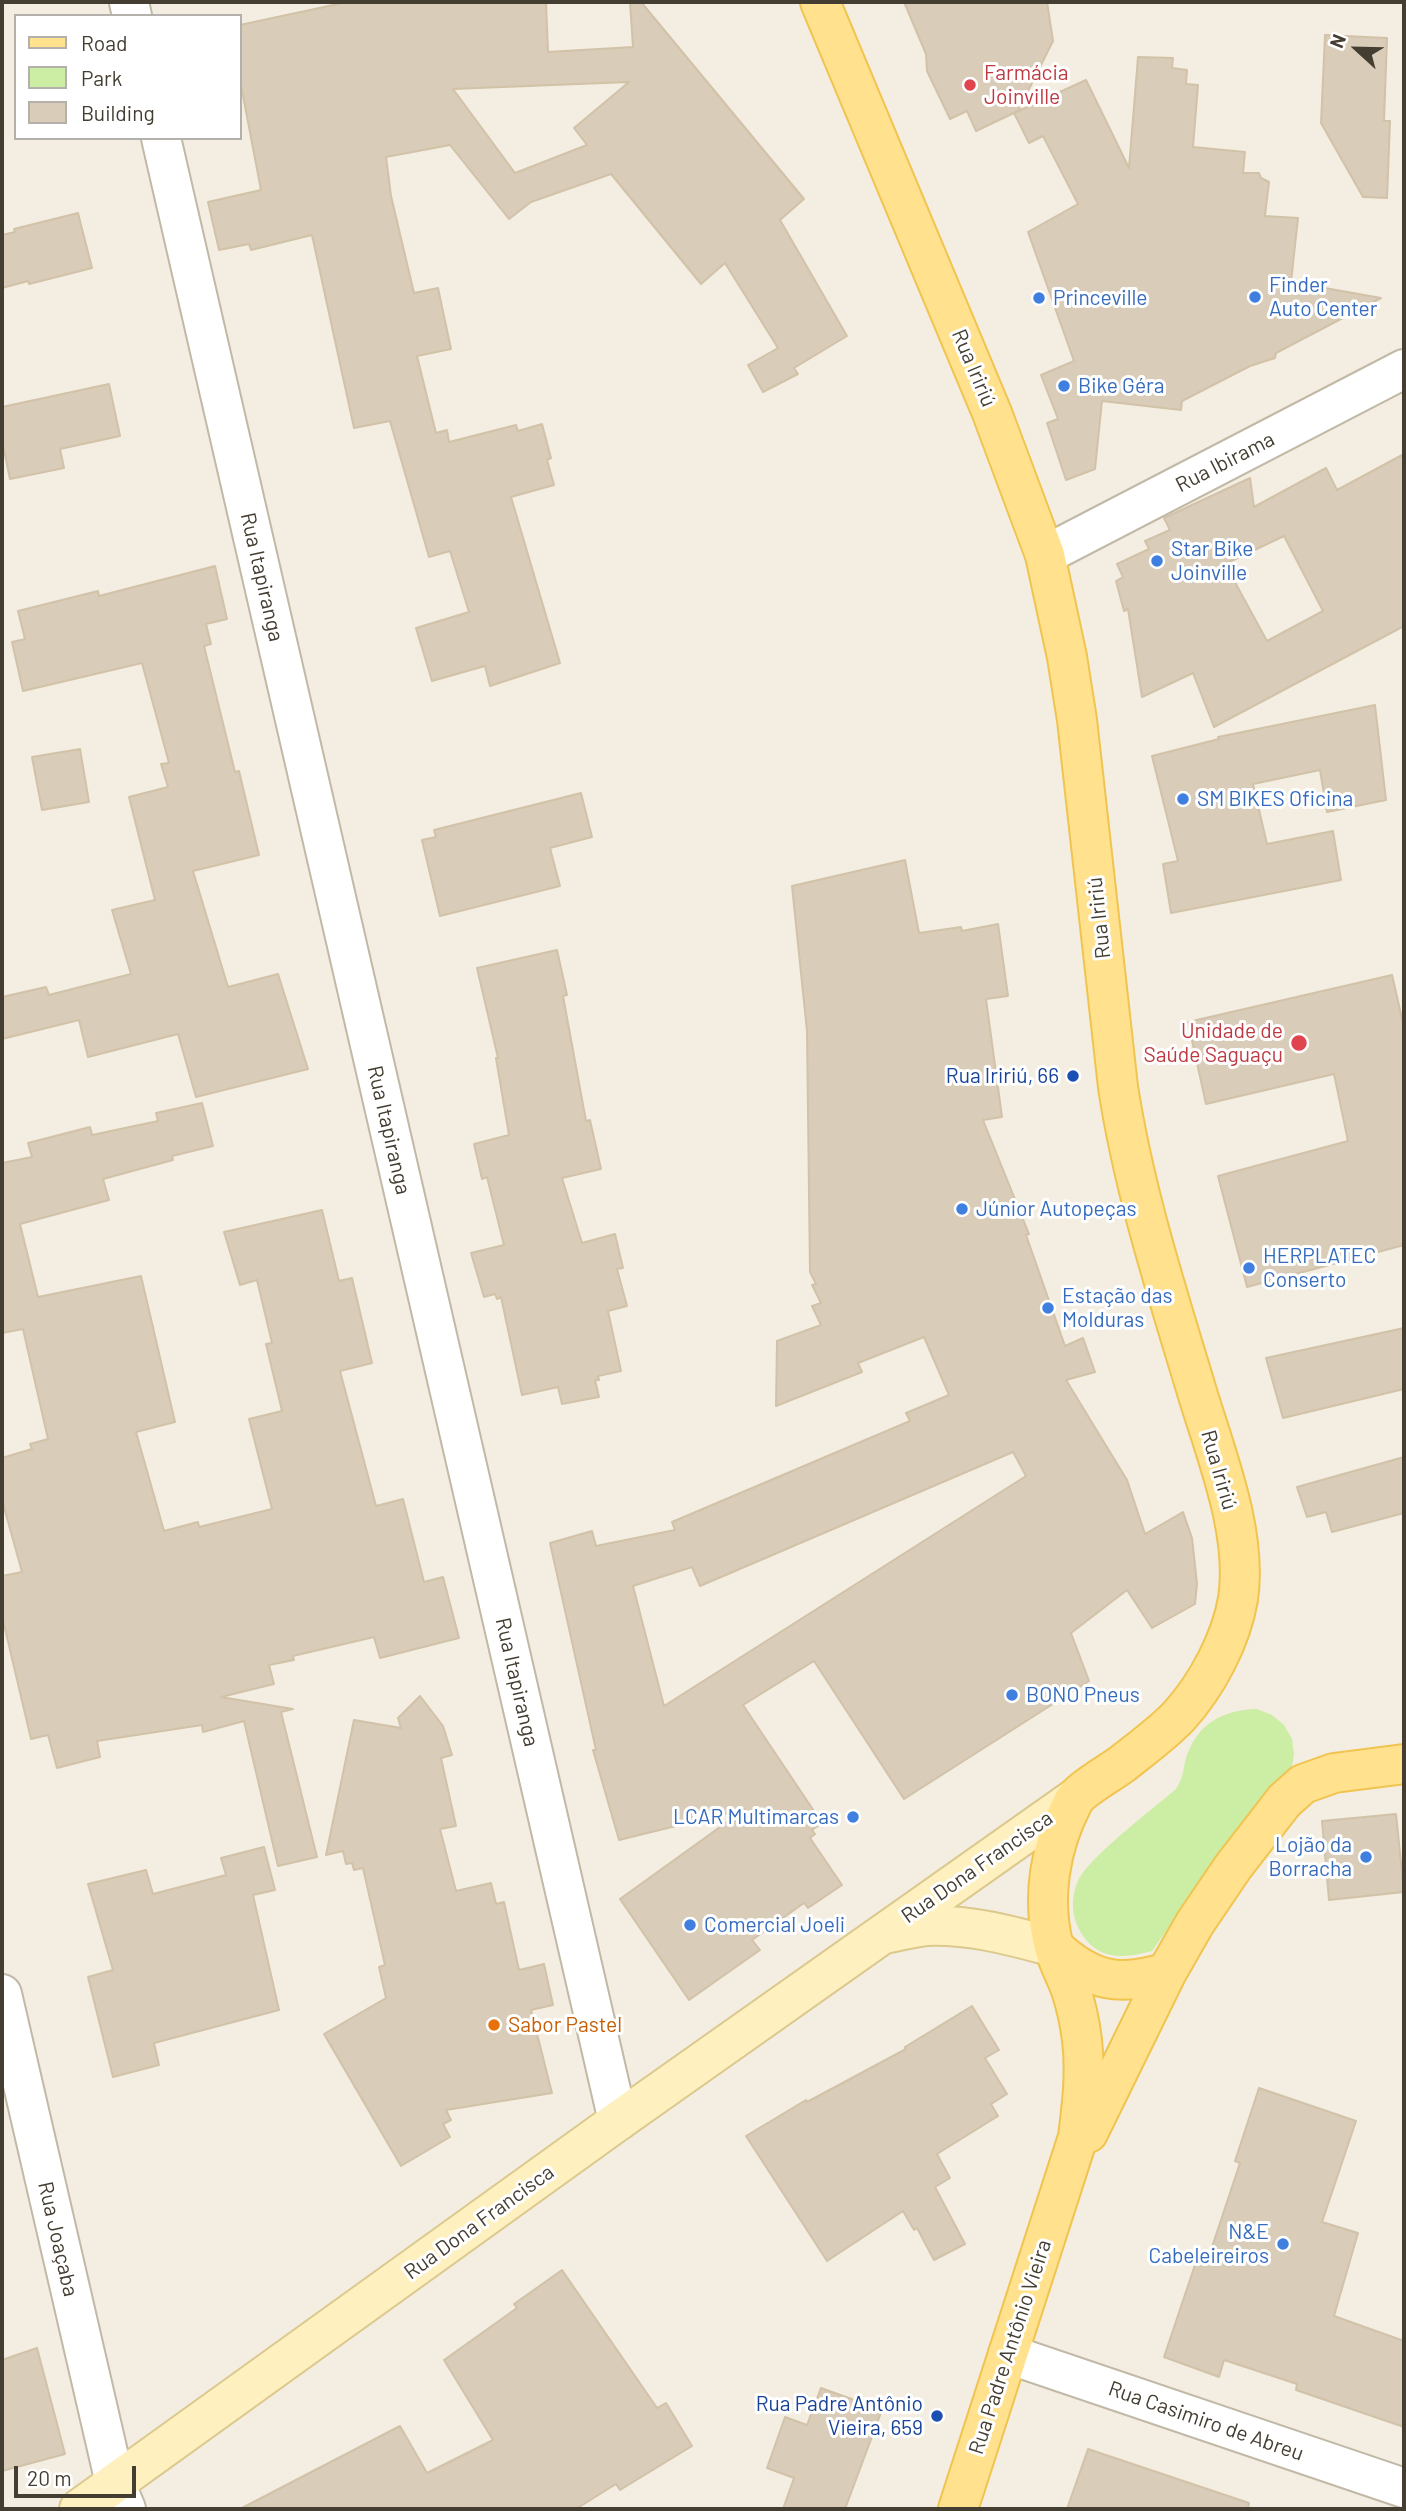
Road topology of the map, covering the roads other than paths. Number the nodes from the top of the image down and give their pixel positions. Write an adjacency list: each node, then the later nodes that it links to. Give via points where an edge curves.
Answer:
1 (820, 2): 4 (main road, Rua Iririú, via 992,412)
2 (161, 140): 11 (street, Rua Itapiranga)
3 (1404, 369): 4 (street, Rua Ibirama)
4 (1045, 555): 6 (main road, Rua Iririú, via 1077,720 1125,1133 1236,1530 1239,1569 1238,1599 1227,1636 1206,1679 1178,1716)
5 (1404, 1764): 9 (main road, via 1334,1773 1303,1784 1284,1801 1233,1867)
6 (1074, 1799): 7 (main road, Rua Dona Francisca); 8 (main road, Rua Padre Antônio Vieira, via 1055,1847 1048,1882)
7 (880, 1935): 8 (main road, Rua Dona Francisca, via 923,1926 953,1926); 11 (main road, Rua Dona Francisca)
8 (1054, 1947): 9 (main road, Rua Dona Francisca, via 1072,1965 1094,1976 1119,1981); 12 (main road, Rua Padre Antônio Vieira, via 1072,1993 1082,2040 1084,2089 1078,2137)
9 (1167, 1972): 12 (main road, Rua Padre Antônio Vieira)
10 (2, 1994): 15 (street, Rua Joaçaba)
11 (618, 2121): 15 (main road, Rua Dona Francisca)
12 (1063, 2184): 13 (main road, Rua Padre Antônio Vieira)
13 (1008, 2354): 14 (street, Rua Casimiro de Abreu); 17 (main road, Rua Padre Antônio Vieira)
14 (1404, 2488)
15 (121, 2496): 16 (main road, Rua Dona Francisca)
16 (79, 2509)
17 (958, 2509)

